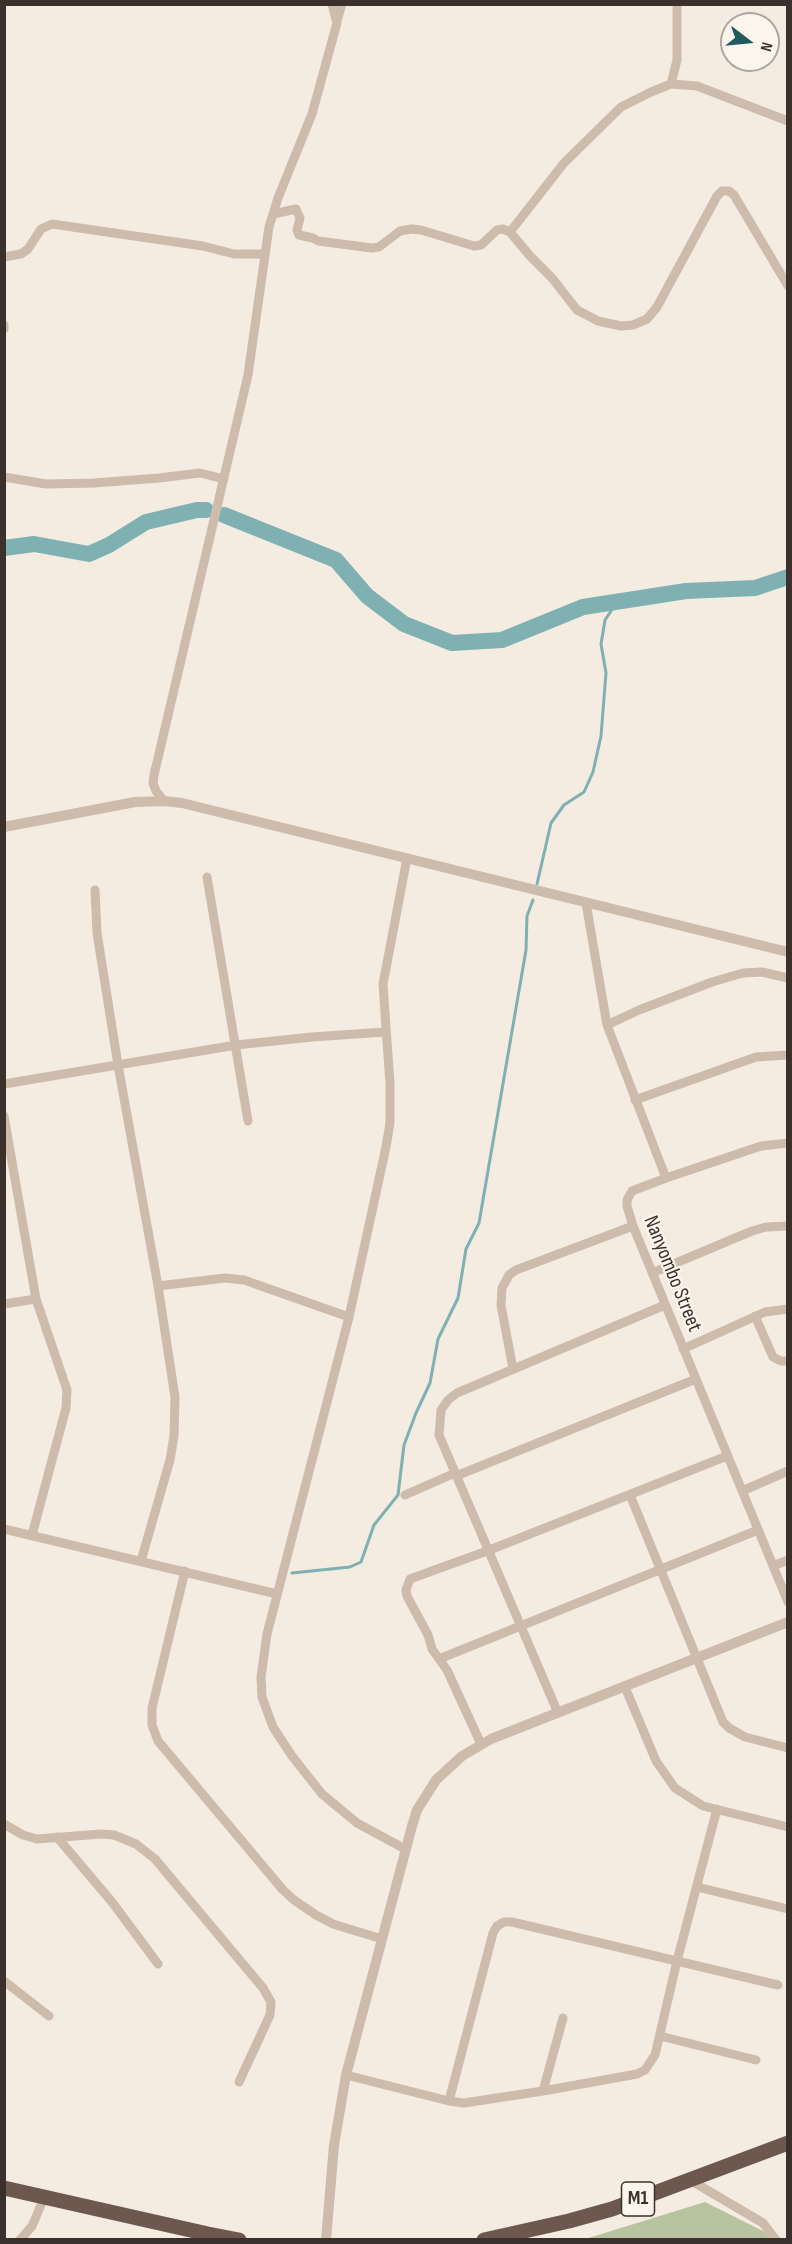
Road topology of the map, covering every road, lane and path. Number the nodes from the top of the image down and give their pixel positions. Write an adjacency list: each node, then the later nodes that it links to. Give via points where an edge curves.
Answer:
1 (332, 4): 4 (street)
2 (342, 4): 4 (street)
3 (677, 4): 5 (street, via 676,60)
4 (337, 23): 7 (street, via 307,129)
5 (671, 84): 6 (street, via 697,86); 8 (street, via 621,107 564,163)
6 (788, 121)
7 (273, 214): 8 (street, via 296,209 299,235 372,248 400,231 411,229 474,246 481,245 497,230); 9 (street)
8 (510, 231): 11 (street, via 577,310 598,321 633,325 657,307 717,196 729,191)
9 (265, 254): 10 (street, via 234,254 52,224 41,229 21,254); 13 (street, via 248,375)
10 (4, 257)
11 (788, 286)
12 (4, 477): 13 (street, via 46,484 94,483 190,472)
13 (224, 479): 14 (street, via 154,775 156,791)
14 (164, 801): 15 (street, via 135,802); 16 (street, via 200,806)
15 (4, 827)
16 (407, 858): 19 (street); 23 (street, via 384,973)
17 (207, 877): 24 (street)
18 (94, 890): 26 (street)
19 (586, 903): 20 (street); 22 (street)
20 (788, 952)
21 (788, 978): 22 (street, via 762,972 743,973 711,982)
22 (607, 1025): 28 (street)
23 (385, 1032): 24 (street); 42 (street, via 390,1123)
24 (236, 1045): 26 (street); 30 (street)
25 (788, 1055): 28 (street, via 756,1057)
26 (118, 1065): 27 (street); 36 (street)
27 (4, 1084)
28 (635, 1100): 32 (street)
29 (4, 1116): 37 (street)
30 (248, 1121)
31 (788, 1143): 32 (street, via 761,1146)
32 (666, 1178): 33 (street, Nanyombo Street, via 629,1195 627,1206)
33 (633, 1226): 35 (street, Nanyombo Street); 45 (street, via 509,1275 502,1288 501,1305)
34 (788, 1226): 35 (street, via 752,1231)
35 (652, 1273): 39 (street, Nanyombo Street)
36 (158, 1286): 42 (street, via 225,1278 244,1280); 58 (street, via 175,1397 174,1428 167,1471)
37 (36, 1299): 38 (street); 55 (street, via 65,1380 67,1399)
38 (4, 1304)
39 (665, 1305): 43 (street, Nanyombo Street); 45 (street)
40 (788, 1309): 41 (street)
41 (755, 1316): 43 (street); 44 (street, via 773,1356)
42 (350, 1317): 62 (street)
43 (683, 1349): 46 (street, Nanyombo Street)
44 (788, 1361)
45 (513, 1369): 49 (street, via 457,1393 441,1410 439,1435)
46 (696, 1379): 47 (street, Nanyombo Street); 49 (street)
47 (728, 1456): 50 (street, Nanyombo Street); 52 (street)
48 (788, 1471): 50 (street)
49 (455, 1475): 51 (street); 56 (street)
50 (742, 1491): 54 (street, Nanyombo Street)
51 (405, 1495)
52 (630, 1495): 56 (street); 61 (street)
53 (4, 1529): 55 (street)
54 (758, 1530): 59 (street, Nanyombo Street); 61 (street)
55 (32, 1535): 58 (street)
56 (487, 1551): 65 (street); 67 (street, via 410,1579 407,1584 407,1596)
57 (788, 1560): 59 (street)
58 (141, 1561): 60 (street)
59 (773, 1566): 63 (street, Nanyombo Street)
60 (185, 1571): 62 (street); 79 (street, via 152,1708 152,1725 158,1741 294,1900 333,1924)
61 (662, 1571): 65 (street); 66 (street)
62 (277, 1594): 76 (street, via 261,1677 262,1697 273,1727 334,1806 368,1831)
63 (788, 1602)
64 (788, 1622): 66 (street)
65 (520, 1626): 67 (street); 69 (street)
66 (696, 1656): 68 (street); 71 (street, via 729,1728 745,1737)
67 (440, 1659): 70 (street)
68 (625, 1687): 69 (street); 72 (street, via 656,1761 668,1779 683,1795)
69 (558, 1713): 70 (street)
70 (481, 1744): 76 (street, via 448,1768 431,1787 417,1810)
71 (788, 1748)
72 (717, 1809): 74 (street); 77 (street)
73 (4, 1824): 75 (street, via 29,1838)
74 (788, 1827)
75 (57, 1837): 81 (street); 89 (street, via 114,1835 146,1850 264,1988 271,2002 270,2015)
76 (405, 1850): 79 (street)
77 (697, 1887): 78 (street); 80 (street)
78 (788, 1909)
79 (382, 1939): 88 (street)
80 (677, 1961): 83 (street); 86 (street); 91 (street, via 512,1922 497,1926)
81 (158, 1964)
82 (4, 1981): 84 (street)
83 (778, 1985)
84 (49, 2016)
85 (563, 2018): 90 (street)
86 (660, 2036): 87 (street); 90 (street, via 655,2055 645,2070 637,2074)
87 (756, 2060)
88 (346, 2075): 91 (street); 99 (street, via 334,2145)
89 (239, 2082)
90 (543, 2091): 91 (street, via 464,2103)
91 (449, 2101)
92 (788, 2143): 93 (highway, M1)
93 (690, 2180): 100 (highway, M1, via 612,2209); 101 (street, via 763,2223)
94 (4, 2188): 95 (highway)
95 (44, 2198): 96 (highway); 97 (street, via 32,2226)
96 (207, 2237): 98 (highway)
97 (20, 2240)
98 (239, 2240)
99 (326, 2240)
100 (484, 2240)
101 (776, 2240)

